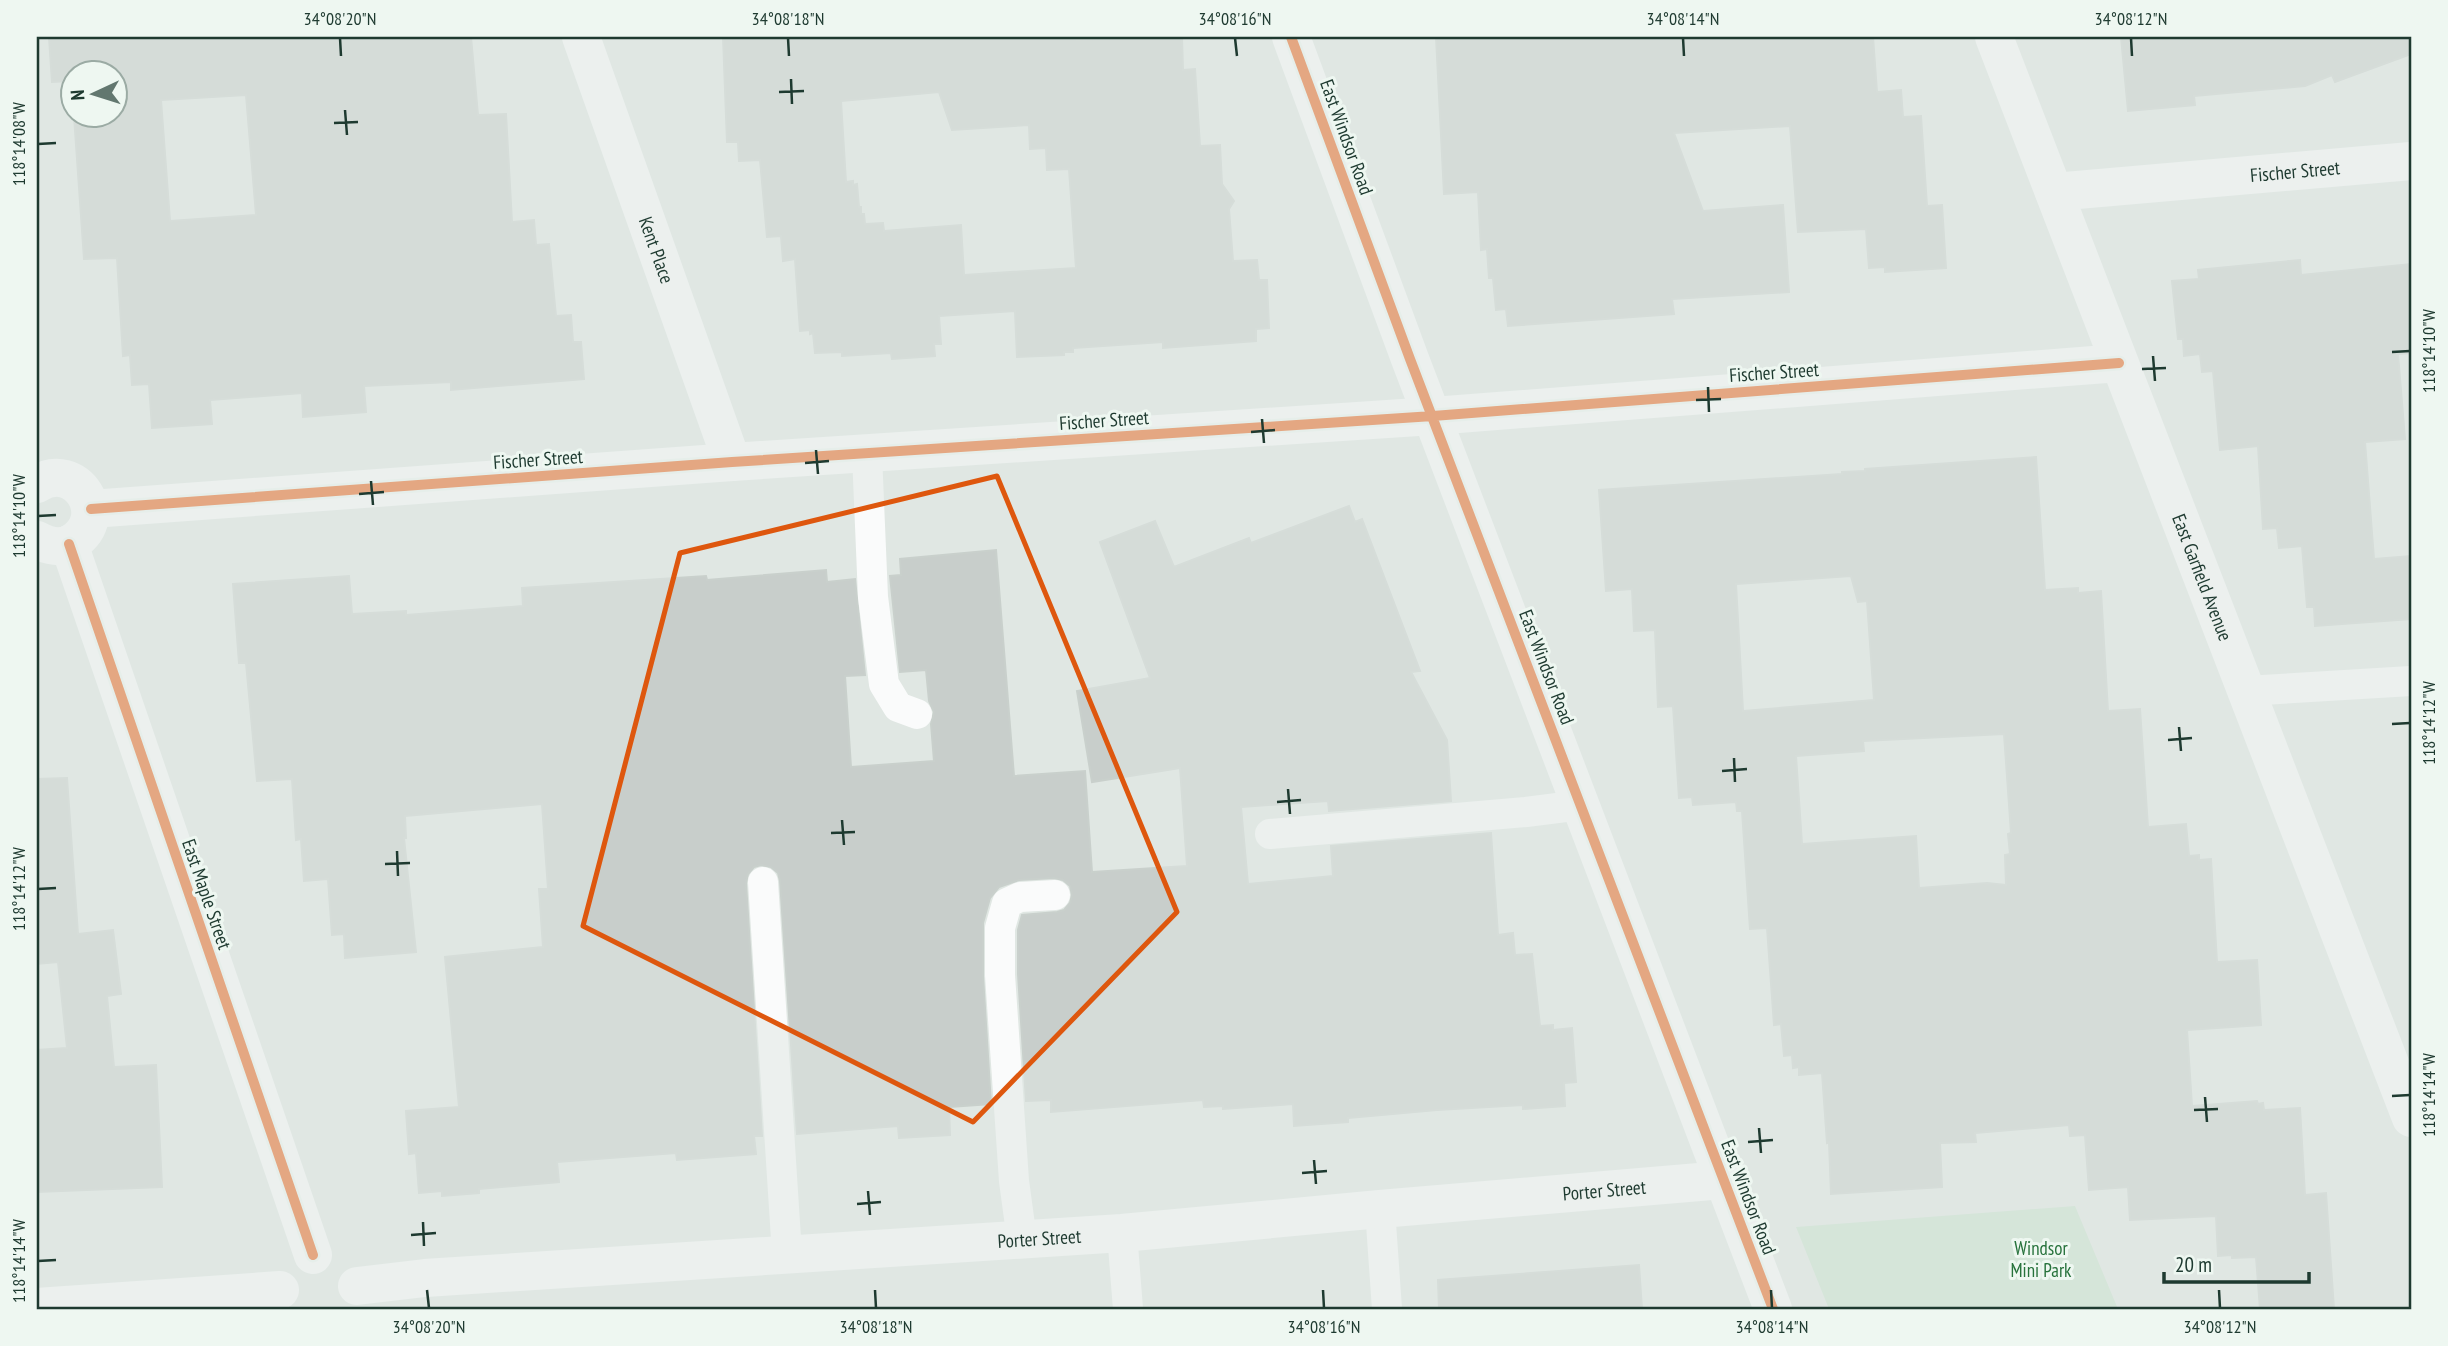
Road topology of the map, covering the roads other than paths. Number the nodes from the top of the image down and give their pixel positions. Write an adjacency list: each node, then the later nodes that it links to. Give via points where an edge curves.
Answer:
1 (581, 37): 9 (street, Kent Place)
2 (1292, 37): 7 (street, East Windsor Road)
3 (1994, 37): 5 (street, East Garfield Avenue)
4 (2411, 161): 5 (street, Fischer Street)
5 (2054, 192): 6 (street, East Garfield Avenue)
6 (2119, 363): 7 (street, Fischer Street); 14 (street, East Garfield Avenue)
7 (1433, 416): 8 (street, Fischer Street); 16 (street, East Windsor Road)
8 (867, 454): 9 (street, Fischer Street); 15 (lane, via 873,597 884,684 898,707)
9 (732, 463): 11 (street, Fischer Street)
10 (39, 476): 11 (street, via 74,482)
11 (91, 509): 12 (street, via 86,530)
12 (53, 542): 26 (street, East Maple Street)
13 (2411, 681): 14 (lane)
14 (2246, 691): 20 (street, East Garfield Avenue)
15 (916, 714)
16 (1581, 805): 17 (lane); 21 (street, East Windsor Road)
17 (1270, 834)
18 (763, 882): 25 (lane)
19 (1055, 895): 24 (lane, via 1020,897 1007,903 1000,928 1008,1100)
20 (2411, 1118)
21 (1723, 1180): 22 (street, Porter Street); 32 (street, East Windsor Road)
22 (1380, 1209): 23 (street, Porter Street); 31 (lane)
23 (1122, 1233): 24 (street, Porter Street); 30 (lane)
24 (1022, 1240): 25 (street, Porter Street)
25 (787, 1254): 27 (street, Porter Street, via 411,1279)
26 (313, 1255): 27 (street, via 336,1258 353,1275); 28 (street, via 290,1267 283,1277)
27 (356, 1297)
28 (281, 1300): 29 (street)
29 (37, 1307)
30 (1128, 1309)
31 (1387, 1309)
32 (1773, 1309)

